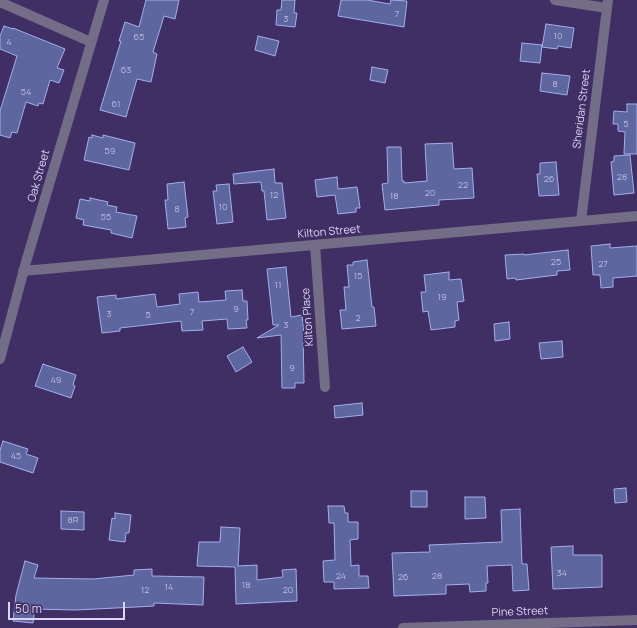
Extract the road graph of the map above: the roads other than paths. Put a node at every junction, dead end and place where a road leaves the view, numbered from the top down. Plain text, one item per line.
1 (104, 0) edge
2 (555, 0) edge
3 (0, 2) edge
4 (607, 4) edge
5 (91, 42) junction
6 (637, 216) edge
7 (581, 222) junction
8 (315, 245) junction
9 (23, 271) junction
10 (0, 359) edge
11 (325, 387) dead end
12 (637, 620) edge
13 (403, 628) edge

1 - 5 street, Oak Street
2 - 4 street
3 - 5 street
4 - 7 street, Sheridan Street
5 - 9 street, Oak Street
6 - 7 street, Kilton Street
7 - 8 street, Kilton Street
8 - 9 street, Kilton Street
8 - 11 street, Kilton Place
9 - 10 street, Oak Street
12 - 13 street, Pine Street

